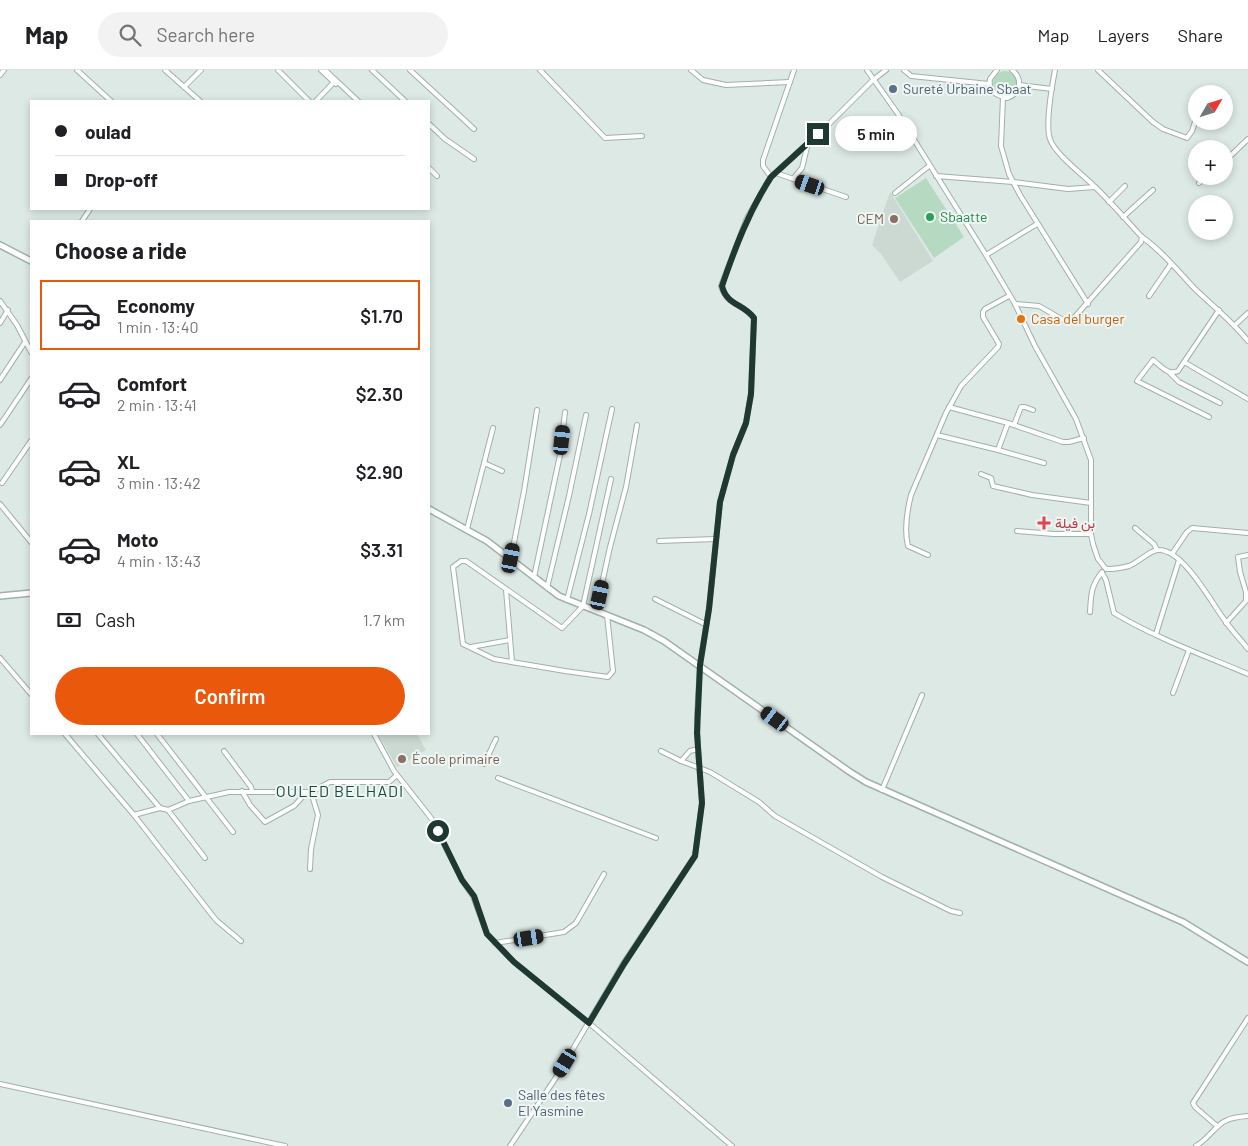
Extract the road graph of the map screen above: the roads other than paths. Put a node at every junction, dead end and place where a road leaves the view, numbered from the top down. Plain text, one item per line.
1 (4, 70) edge
2 (77, 70) edge
3 (165, 70) edge
4 (201, 70) edge
5 (278, 70) edge
6 (321, 70) edge
7 (325, 70) edge
8 (372, 70) edge
9 (410, 70) edge
10 (540, 70) edge
11 (691, 70) edge
12 (794, 70) edge
13 (867, 70) edge
14 (886, 70) edge
15 (904, 70) edge
16 (997, 70) edge
17 (1012, 70) edge
18 (1055, 70) edge
19 (1098, 70) edge
20 (0, 75) edge
21 (873, 80) junction
22 (334, 82) junction
23 (790, 82) junction
24 (989, 84) junction
25 (1019, 85) junction
26 (184, 87) junction
27 (1052, 89) junction
28 (1003, 97) junction
29 (110, 100) edge
30 (199, 100) edge
31 (307, 100) edge
32 (317, 100) edge
33 (351, 100) edge
34 (357, 100) edge
35 (404, 100) edge
36 (430, 125) edge
37 (474, 129) dead end
38 (1192, 130) edge
39 (642, 136) dead end
40 (1248, 139) edge
41 (808, 143) junction
42 (1233, 153) edge
43 (474, 159) dead end
44 (929, 166) junction
45 (430, 169) edge
46 (776, 173) junction
47 (437, 176) dead end
48 (936, 176) junction
49 (771, 177) junction
50 (793, 179) junction
51 (1013, 182) junction
52 (1125, 186) dead end
53 (1096, 187) junction
54 (1153, 190) dead end
55 (895, 193) dead end
56 (846, 197) dead end
57 (1109, 202) junction
58 (1123, 217) junction
59 (1037, 224) junction
60 (1142, 237) junction
61 (0, 244) edge
62 (986, 255) junction
63 (30, 260) edge
64 (1171, 264) junction
65 (1009, 296) junction
66 (1150, 296) dead end
67 (0, 301) edge
68 (1015, 304) junction
69 (1088, 304) junction
70 (8, 310) junction
71 (1219, 310) junction
72 (1248, 313) edge
73 (0, 323) edge
74 (1235, 325) junction
75 (1248, 341) edge
76 (25, 342) junction
77 (30, 350) edge
78 (1184, 362) junction
79 (1169, 372) junction
80 (0, 380) edge
81 (30, 381) edge
82 (1248, 399) edge
83 (1220, 403) dead end
84 (949, 407) junction
85 (612, 409) dead end
86 (537, 410) dead end
87 (1033, 410) dead end
88 (565, 412) dead end
89 (586, 414) dead end
90 (1209, 417) dead end
91 (1008, 423) junction
92 (637, 425) dead end
93 (1014, 425) junction
94 (0, 426) edge
95 (493, 428) dead end
96 (936, 435) junction
97 (1084, 438) junction
98 (30, 442) edge
99 (998, 450) junction
100 (484, 463) junction
101 (1044, 463) dead end
102 (502, 471) dead end
103 (981, 474) dead end
104 (611, 479) dead end
105 (2, 483) dead end
106 (1091, 503) junction
107 (0, 504) edge
108 (430, 510) edge
109 (1135, 528) dead end
110 (468, 529) junction
111 (1017, 531) dead end
112 (1248, 533) edge
113 (1091, 534) junction
114 (715, 539) junction
115 (30, 541) edge
116 (659, 541) dead end
117 (1157, 550) junction
118 (1172, 554) junction
119 (928, 555) dead end
120 (1248, 555) edge
121 (511, 558) junction
122 (1179, 560) junction
123 (1106, 569) junction
124 (1102, 573) junction
125 (534, 577) junction
126 (547, 588) junction
127 (506, 590) junction
128 (30, 593) edge
129 (1247, 593) edge
130 (0, 596) edge
131 (655, 599) dead end
132 (567, 600) junction
133 (583, 606) junction
134 (596, 611) junction
135 (1090, 612) dead end
136 (608, 616) junction
137 (1226, 623) junction
138 (706, 624) junction
139 (1156, 634) junction
140 (510, 640) junction
141 (1245, 644) edge
142 (469, 647) junction
143 (1248, 649) edge
144 (1189, 650) junction
145 (0, 658) edge
146 (512, 662) junction
147 (700, 665) junction
148 (1248, 674) edge
149 (30, 693) edge
150 (1173, 693) dead end
151 (922, 695) dead end
152 (66, 735) edge
153 (99, 735) edge
154 (138, 735) edge
155 (158, 735) edge
156 (375, 735) edge
157 (496, 739) dead end
158 (698, 749) junction
159 (224, 751) dead end
160 (660, 751) dead end
161 (680, 761) junction
162 (484, 764) dead end
163 (699, 769) junction
164 (397, 775) junction
165 (498, 778) dead end
166 (882, 790) junction
167 (242, 791) junction
168 (252, 791) junction
169 (309, 792) junction
170 (207, 796) junction
171 (189, 801) junction
172 (160, 808) junction
173 (168, 810) junction
174 (134, 815) junction
175 (233, 832) dead end
176 (656, 838) dead end
177 (205, 858) dead end
178 (310, 868) dead end
179 (604, 874) dead end
180 (960, 913) dead end
181 (241, 941) dead end
182 (495, 943) junction
183 (1248, 962) edge
184 (1248, 1018) edge
185 (589, 1023) junction
186 (0, 1084) edge
187 (1248, 1116) edge
188 (1217, 1126) junction
189 (285, 1146) edge
190 (510, 1146) edge
191 (732, 1146) edge
192 (1196, 1146) edge

1 - 20 street
2 - 29 street
3 - 26 street
4 - 26 street
5 - 31 street
6 - 22 street
7 - 34 street
8 - 35 street
9 - 37 street
10 - 39 street
11 - 23 street
12 - 23 street
13 - 21 street
14 - 21 street
15 - 24 street
16 - 24 street
17 - 25 street
18 - 27 street
19 - 38 street
21 - 41 street
21 - 44 street
22 - 32 street
22 - 33 street
23 - 49 street
24 - 28 street
25 - 27 street
25 - 28 street
26 - 30 street
27 - 53 street
28 - 51 street
36 - 43 street
40 - 42 street
41 - 46 street
41 - 50 street
44 - 48 street
44 - 55 street
45 - 47 street
46 - 49 street
46 - 50 street
48 - 51 street
48 - 62 street
49 - 114 street
50 - 56 street
51 - 53 street
51 - 59 street
52 - 57 street
53 - 57 street
54 - 58 street
57 - 58 street
58 - 60 street
59 - 62 street
59 - 69 street
60 - 64 street
60 - 69 street
61 - 63 street
62 - 65 street
64 - 66 street
64 - 71 street
65 - 68 street
65 - 84 street
67 - 70 street
68 - 69 street
68 - 97 street
70 - 73 street
70 - 76 street
71 - 74 street
71 - 78 street
72 - 74 street
74 - 75 street
76 - 77 street
76 - 80 street
78 - 79 street
78 - 82 street
79 - 83 street
79 - 90 street
81 - 94 street
84 - 91 street
84 - 96 street
85 - 132 street
86 - 121 street
87 - 93 street
88 - 125 street
89 - 126 street
91 - 93 street
91 - 99 street
92 - 134 street
93 - 97 street
95 - 100 street
96 - 99 street
96 - 119 street
97 - 106 street
98 - 105 street
99 - 101 street
100 - 102 street
100 - 110 street
103 - 106 street
104 - 133 street
106 - 113 street
107 - 115 street
108 - 110 street
109 - 117 street
110 - 121 street
111 - 113 street
112 - 118 street
113 - 123 street
114 - 116 street
114 - 138 street
117 - 118 street
117 - 123 street
118 - 122 street
120 - 129 street
121 - 125 street
122 - 137 street
122 - 139 street
123 - 124 street
124 - 135 street
124 - 139 street
125 - 126 street
126 - 132 street
127 - 133 street
127 - 140 street
127 - 142 street
128 - 130 street
129 - 137 street
131 - 138 street
132 - 133 street
133 - 134 street
134 - 136 street
136 - 146 street
136 - 147 street
137 - 141 street
138 - 147 street
139 - 144 street
140 - 142 street
140 - 146 street
141 - 143 street
142 - 146 street
144 - 148 street
144 - 150 street
145 - 149 street
147 - 158 street
147 - 166 street
151 - 166 street
152 - 174 street
153 - 172 street
154 - 171 street
155 - 170 street
156 - 164 street
157 - 162 street
158 - 161 street
158 - 163 street
159 - 168 street
160 - 161 street
161 - 163 street
163 - 180 street
163 - 185 street
164 - 169 street
164 - 182 street
165 - 176 street
166 - 183 street
167 - 168 street
167 - 169 street
167 - 170 street
168 - 169 street
169 - 178 street
170 - 171 street
170 - 175 street
171 - 173 street
172 - 173 street
172 - 174 street
173 - 177 street
174 - 181 street
179 - 182 street
182 - 185 street
184 - 188 street
185 - 190 street
185 - 191 street
186 - 189 street
187 - 188 street
188 - 192 street

